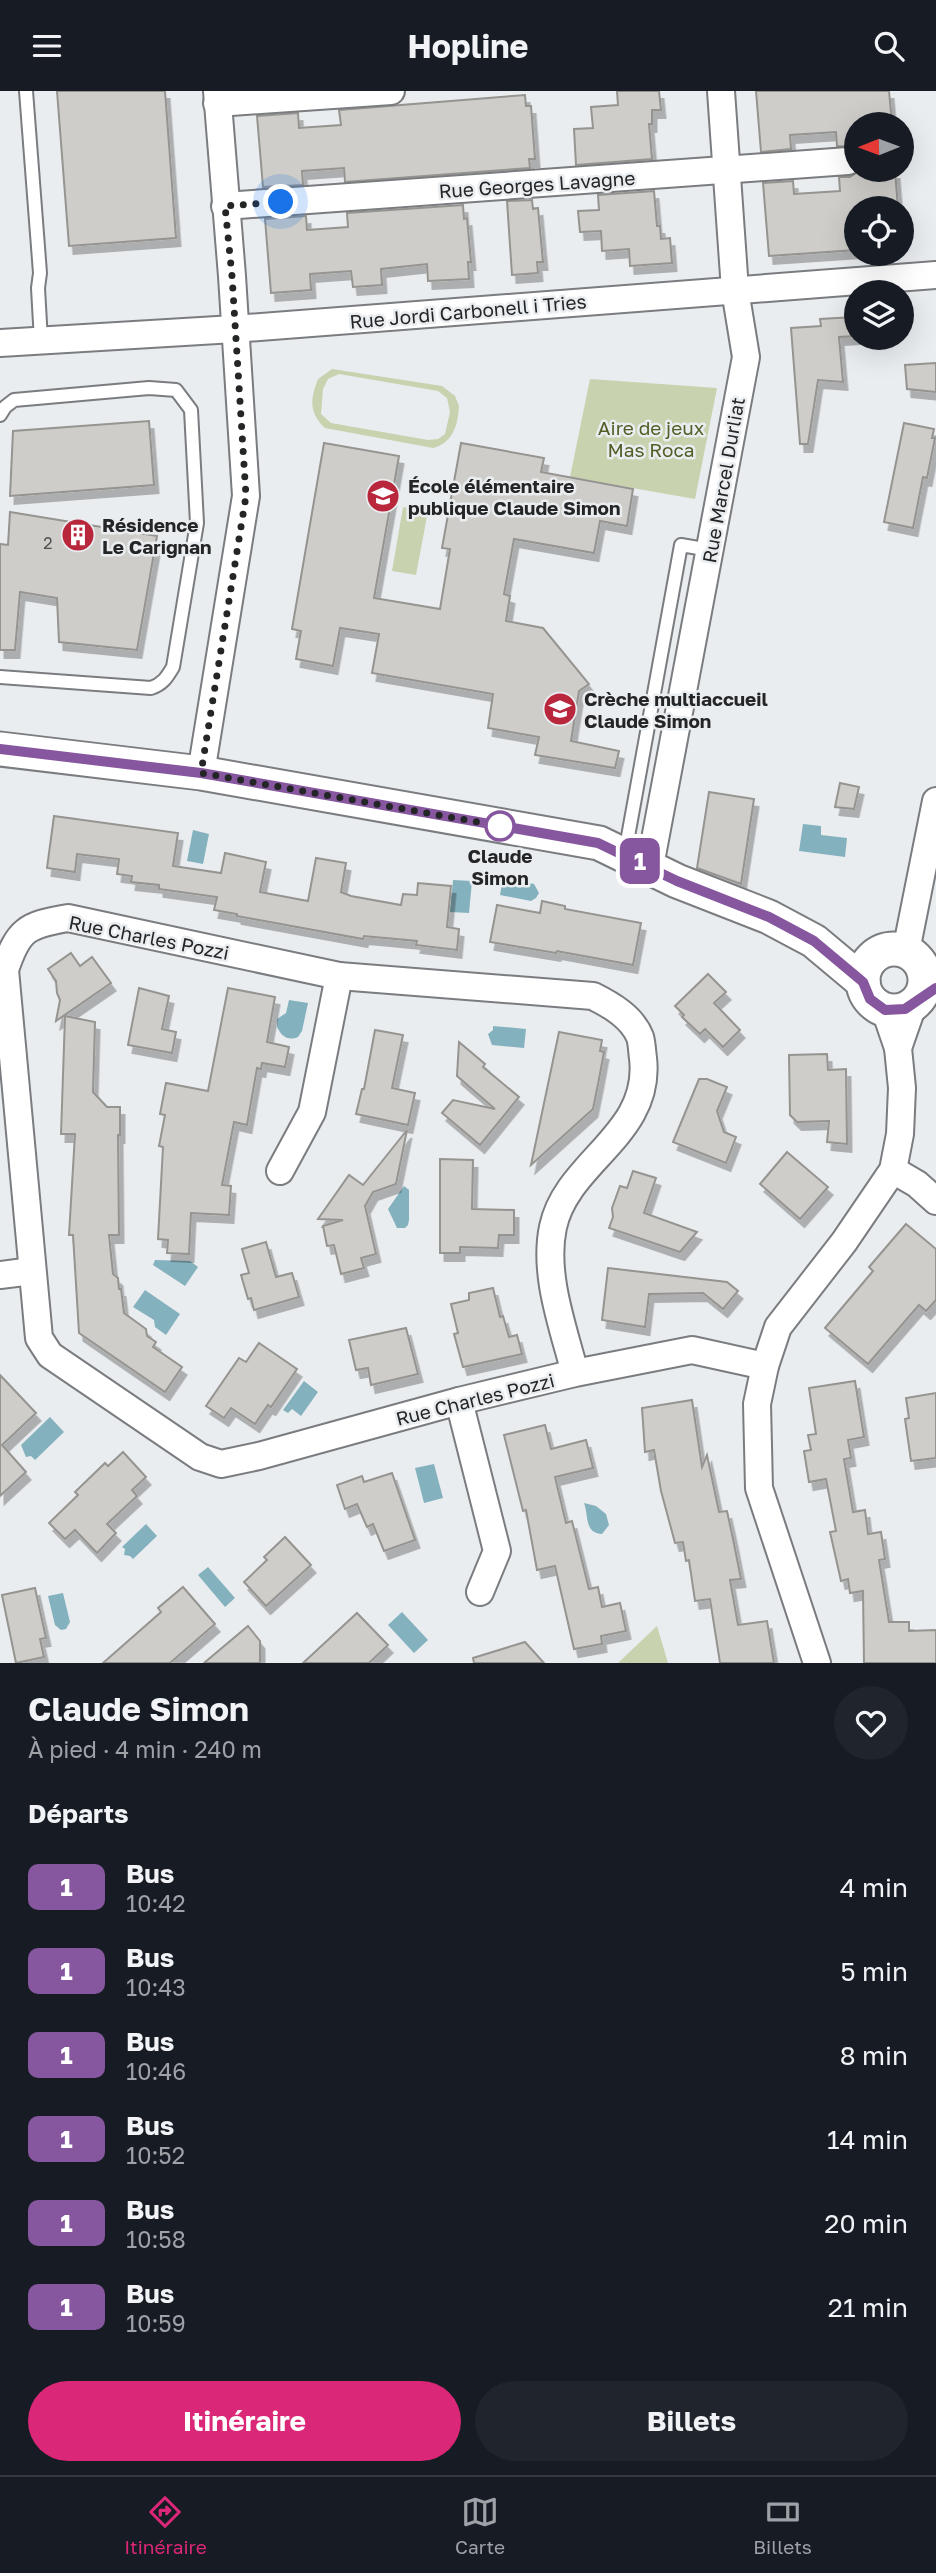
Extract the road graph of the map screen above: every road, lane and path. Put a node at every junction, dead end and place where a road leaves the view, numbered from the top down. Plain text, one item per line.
1 (26, 91) edge
2 (391, 91) edge
3 (720, 91) edge
4 (217, 97) edge
5 (844, 161) edge
6 (727, 171) junction
7 (225, 206) junction
8 (936, 275) edge
9 (735, 290) junction
10 (234, 330) junction
11 (41, 341) junction
12 (0, 343) edge
13 (0, 415) edge
14 (0, 677) edge
15 (0, 749) edge
16 (201, 773) junction
17 (936, 801) edge
18 (637, 860) junction
19 (339, 976) junction
20 (906, 980) edge
21 (893, 1170) junction
22 (280, 1171) dead end
23 (936, 1201) edge
24 (32, 1271) junction
25 (0, 1275) edge
26 (765, 1366) junction
27 (575, 1373) junction
28 (459, 1401) junction
29 (480, 1592) dead end
30 (817, 1663) edge

1 - 11 lane
2 - 4 street
3 - 6 street, Rue Marcel Durliat
4 - 7 street
5 - 6 street, Rue Georges Lavagne
6 - 7 street, Rue Georges Lavagne
6 - 9 street, Rue Marcel Durliat
7 - 10 street
8 - 9 street, Rue Jordi Carbonell i Tries
9 - 10 street, Rue Jordi Carbonell i Tries
9 - 18 street, Rue Marcel Durliat
10 - 11 street, Rue Jordi Carbonell i Tries
10 - 16 street
11 - 12 street, Rue Jordi Carbonell i Tries
13 - 14 lane
15 - 16 street
16 - 18 street
17 - 20 street
18 - 20 street
19 - 22 street
19 - 24 street, Rue Charles Pozzi
19 - 27 street, Rue Charles Pozzi
20 - 21 street
21 - 23 street
21 - 26 street
24 - 25 street
24 - 28 street, Rue Charles Pozzi
26 - 27 street, Rue Charles Pozzi
26 - 30 street
27 - 28 street, Rue Charles Pozzi
28 - 29 street

